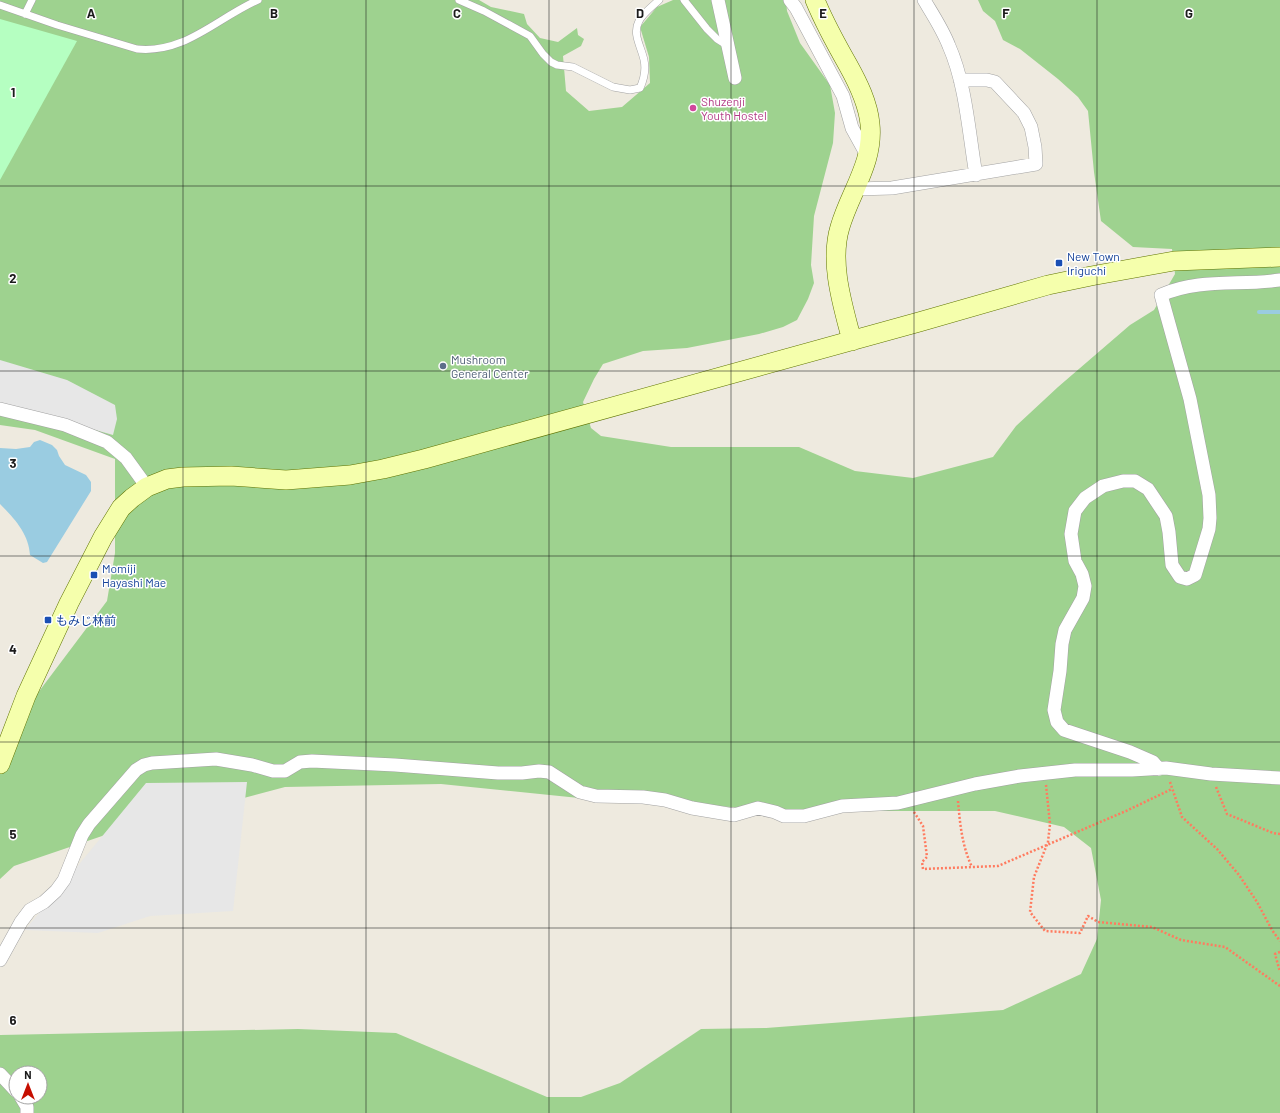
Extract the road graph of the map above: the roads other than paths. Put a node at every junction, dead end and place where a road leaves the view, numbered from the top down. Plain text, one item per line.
1 (32, 0) edge
2 (258, 0) edge
3 (459, 0) edge
4 (659, 0) edge
5 (684, 0) edge
6 (718, 0) edge
7 (790, 0) edge
8 (815, 0) edge
9 (924, 0) edge
10 (0, 5) edge
11 (25, 14) junction
12 (728, 46) junction
13 (735, 78) dead end
14 (960, 80) junction
15 (868, 157) junction
16 (976, 175) junction
17 (856, 189) junction
18 (1280, 257) edge
19 (1280, 280) edge
20 (852, 341) junction
21 (0, 409) edge
22 (147, 487) junction
23 (0, 764) edge
24 (1162, 768) junction
25 (1280, 778) edge
26 (0, 960) edge
27 (0, 1074) edge
28 (8, 1082) edge

1 - 11 lane
2 - 11 lane
3 - 4 lane
5 - 12 lane
6 - 12 street
7 - 15 street
8 - 15 street
9 - 14 street
10 - 11 lane
12 - 13 street
14 - 16 street
14 - 16 street
15 - 17 street
16 - 17 street
17 - 20 street
18 - 20 street
19 - 24 street
20 - 22 street
21 - 22 street
22 - 23 street
24 - 25 street
24 - 26 street
27 - 28 street

